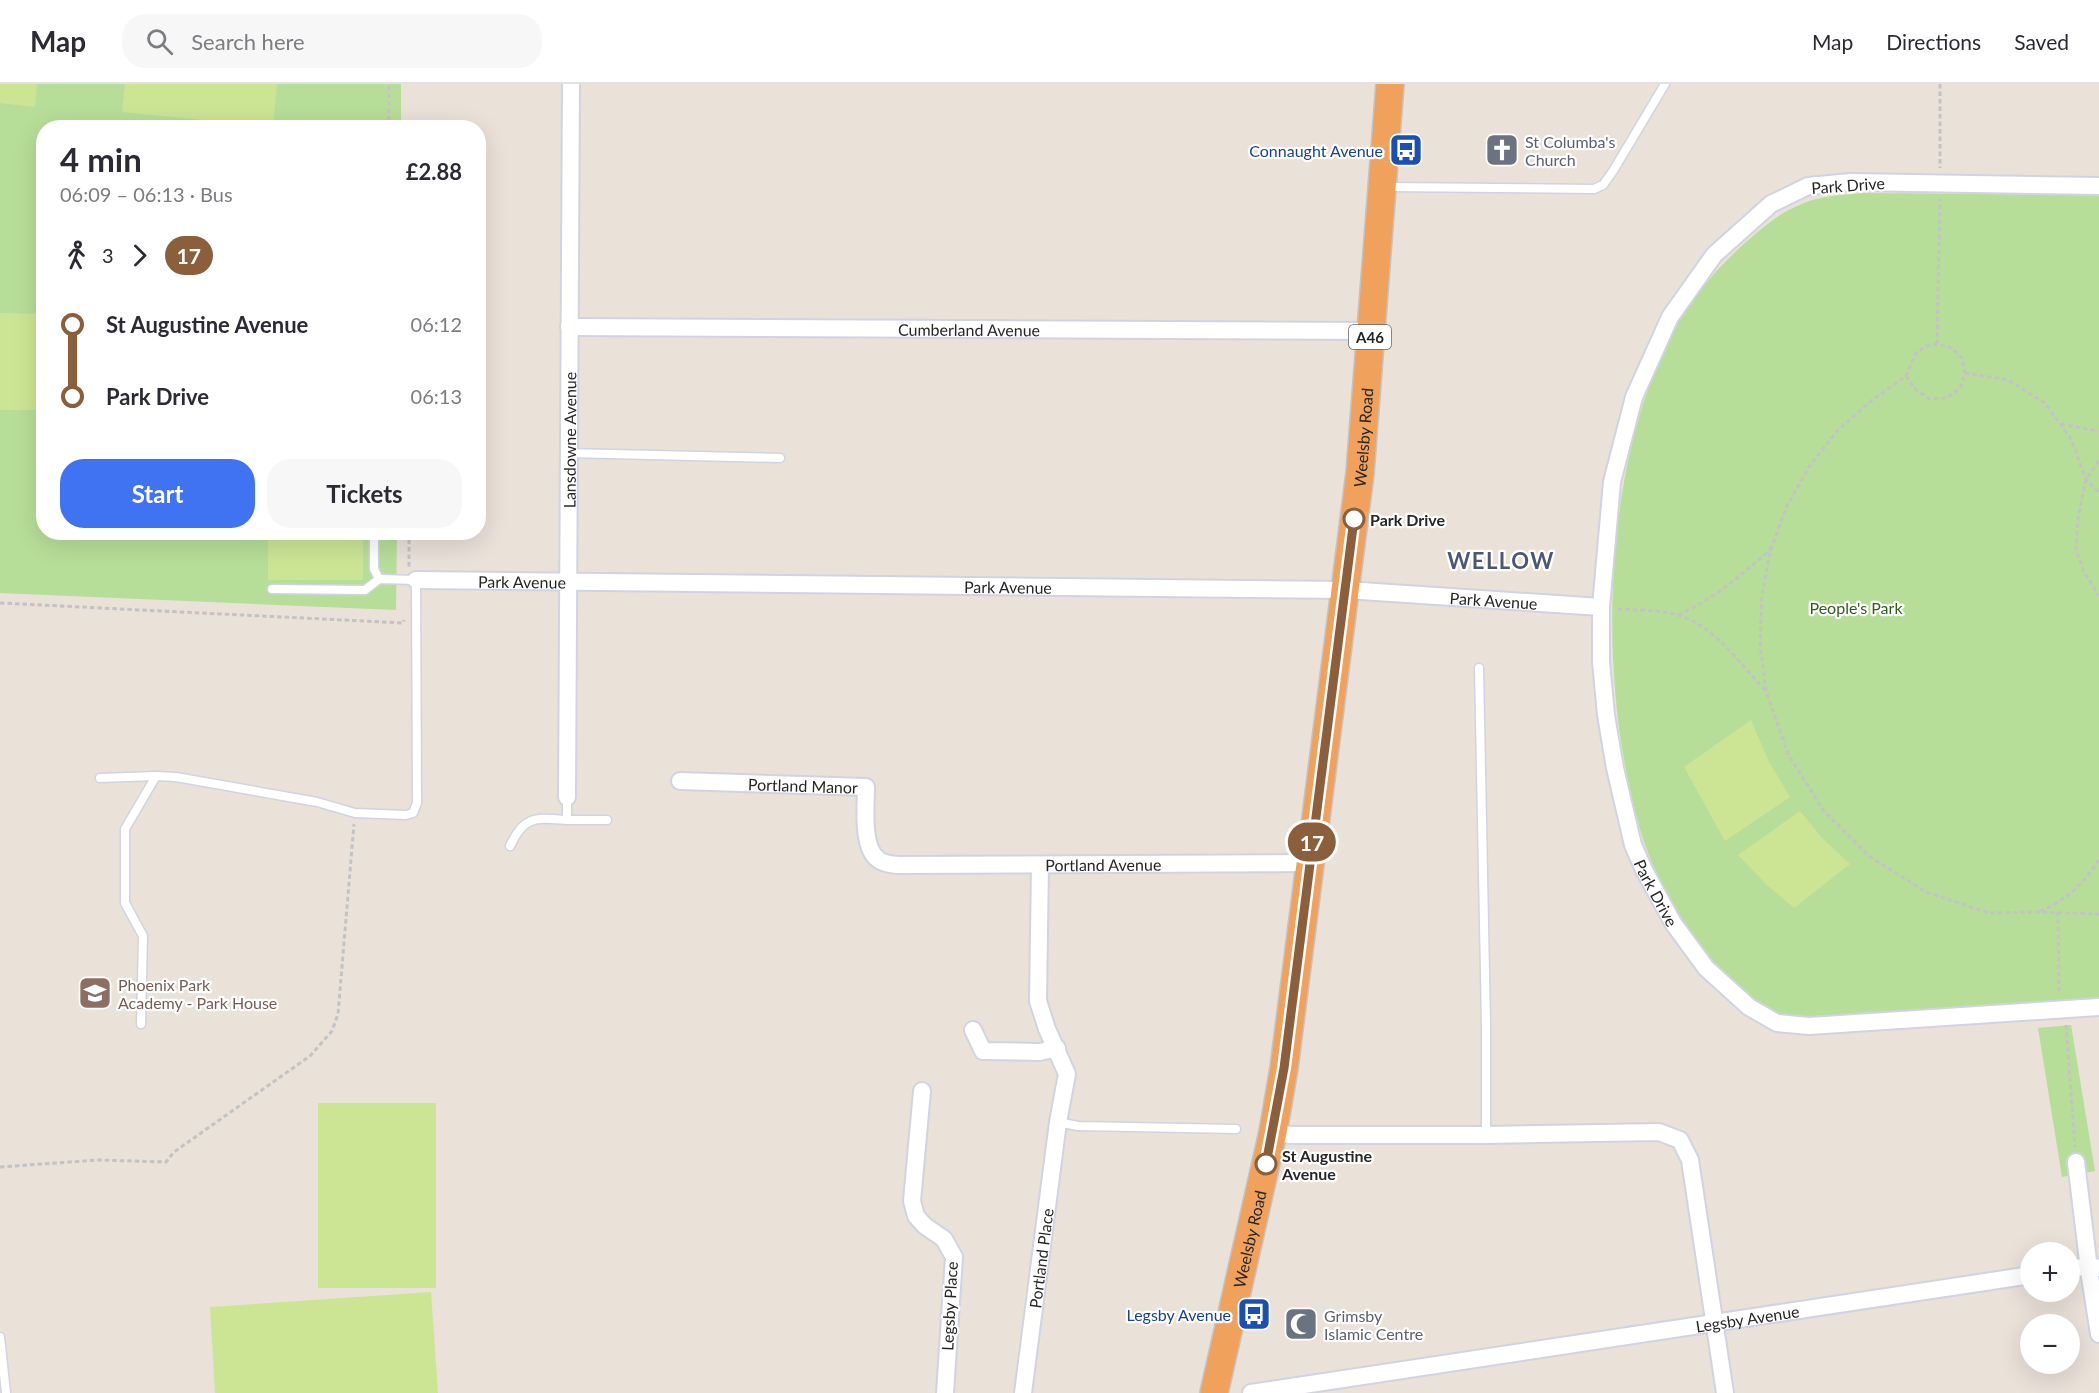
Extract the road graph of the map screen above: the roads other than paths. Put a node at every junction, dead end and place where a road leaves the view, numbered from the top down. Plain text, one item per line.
1 (571, 84) edge
2 (1390, 84) edge
3 (1665, 84) edge
4 (1383, 186) junction
5 (2099, 186) edge
6 (569, 327) junction
7 (1370, 331) junction
8 (567, 453) junction
9 (780, 458) dead end
10 (374, 540) edge
11 (379, 579) junction
12 (568, 581) junction
13 (414, 585) junction
14 (272, 589) dead end
15 (1346, 590) junction
16 (1601, 607) junction
17 (1479, 668) dead end
18 (156, 776) junction
19 (100, 778) dead end
20 (680, 781) dead end
21 (567, 797) joint
22 (567, 820) junction
23 (607, 820) dead end
24 (510, 846) dead end
25 (1310, 863) junction
26 (897, 865) joint
27 (1040, 865) junction
28 (2099, 1007) edge
29 (141, 1024) dead end
30 (973, 1030) dead end
31 (1057, 1048) junction
32 (922, 1091) dead end
33 (1058, 1122) junction
34 (1236, 1129) dead end
35 (1273, 1132) junction
36 (1486, 1135) junction
37 (2076, 1162) road end
38 (2094, 1267) edge
39 (2020, 1277) edge
40 (1713, 1322) junction
41 (2099, 1334) edge
42 (0, 1337) edge
43 (6, 1393) edge
44 (945, 1393) edge
45 (1023, 1393) edge
46 (1214, 1393) edge
47 (1251, 1393) edge
48 (1725, 1393) edge

1 - 6 street, Lansdowne Avenue
2 - 4 highway, Weelsby Road / A46
3 - 4 lane
4 - 7 highway, Weelsby Road / A46
5 - 16 street, Park Drive
6 - 7 street, Cumberland Avenue
6 - 8 street, Lansdowne Avenue
7 - 15 highway, Weelsby Road / A46
8 - 9 lane
8 - 12 street, Lansdowne Avenue
10 - 11 lane
11 - 13 lane
11 - 14 lane
12 - 13 street, Park Avenue
12 - 15 street, Park Avenue
12 - 21 street, Lansdowne Avenue
13 - 18 lane
15 - 16 street, Park Avenue
15 - 25 highway, Weelsby Road / A46
16 - 28 street, Park Drive
17 - 36 lane
18 - 19 lane
18 - 29 lane
20 - 26 street, Portland Manor
21 - 22 lane
22 - 23 lane
22 - 24 lane
25 - 27 street, Portland Avenue
25 - 35 highway, Weelsby Road / A46
26 - 27 street, Portland Avenue
27 - 31 street, Portland Place
30 - 31 street
31 - 33 street, Portland Place
32 - 44 street, Legsby Place
33 - 34 lane
33 - 45 street, Portland Place
35 - 36 street
35 - 46 highway, Weelsby Road / A46
36 - 40 street
37 - 38 street
38 - 41 street
39 - 40 street, Legsby Avenue
40 - 47 street, Legsby Avenue
40 - 48 street
42 - 43 lane

